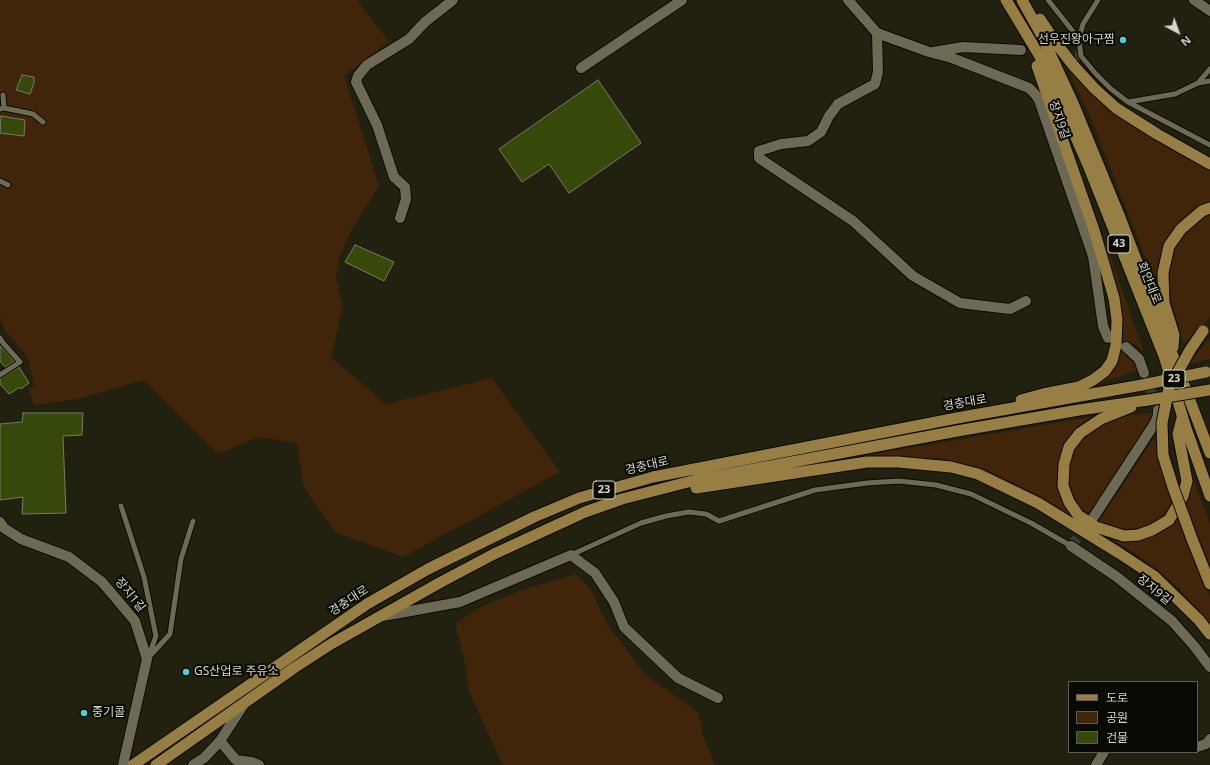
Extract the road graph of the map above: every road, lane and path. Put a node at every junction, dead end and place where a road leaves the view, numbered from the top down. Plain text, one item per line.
1 (453, 0) edge
2 (682, 0) edge
3 (848, 0) edge
4 (1006, 0) edge
5 (1022, 0) edge
6 (1026, 0) edge
7 (1048, 0) edge
8 (1098, 0) edge
9 (1194, 0) edge
10 (1210, 11) edge
11 (1025, 31) junction
12 (877, 33) junction
13 (1080, 39) junction
14 (1021, 50) dead end
15 (929, 52) junction
16 (581, 68) dead end
17 (1210, 69) edge
18 (1210, 81) edge
19 (1198, 83) junction
20 (3, 95) dead end
21 (1128, 102) junction
22 (2, 109) edge
23 (43, 122) dead end
24 (1210, 145) edge
25 (1210, 164) edge
26 (0, 181) edge
27 (8, 185) dead end
28 (1210, 208) edge
29 (400, 218) dead end
30 (1026, 301) dead end
31 (1210, 326) edge
32 (0, 338) edge
33 (1108, 338) dead end
34 (1126, 347) dead end
35 (1173, 353) junction
36 (1209, 371) edge
37 (1144, 373) tunnel mouth
38 (0, 374) edge
39 (1210, 390) edge
40 (1148, 400) junction
41 (1158, 410) tunnel mouth
42 (1182, 417) junction
43 (957, 418) junction
44 (1200, 426) junction
45 (1210, 441) edge
46 (1210, 453) edge
47 (1210, 496) edge
48 (622, 499) junction
49 (121, 506) dead end
50 (1093, 518) tunnel mouth
51 (193, 521) dead end
52 (0, 522) edge
53 (1071, 546) joint
54 (571, 555) junction
55 (1210, 584) edge
56 (379, 616) junction
57 (1210, 634) edge
58 (148, 659) junction
59 (1210, 666) edge
60 (718, 698) dead end
61 (244, 703) junction
62 (1210, 739) edge
63 (220, 741) junction
64 (1198, 747) edge
65 (1103, 753) edge
66 (237, 763) edge
67 (124, 765) edge
68 (133, 765) edge
69 (156, 765) edge
70 (193, 765) edge
71 (259, 765) edge
72 (1096, 765) edge

1 - 29 street
2 - 16 street
3 - 12 street, 장지9길
4 - 11 main road, 회안대로 / 43
5 - 35 main road, 회안대로 / 43
6 - 25 main road
7 - 13 lane
8 - 13 lane
9 - 10 street
11 - 42 main road, 회안대로 / 43
11 - 43 main road
12 - 15 street, 장지9길
12 - 30 street
13 - 21 lane
14 - 15 street
15 - 33 street, 장지9길
17 - 19 lane
18 - 19 lane
19 - 21 lane
20 - 22 lane
21 - 24 lane
22 - 23 lane
26 - 27 lane
28 - 35 main road
31 - 55 main road, bridge
32 - 38 lane
34 - 37 street
35 - 44 main road, 회안대로 / 43
36 - 43 main road, 경충대로 / 23, bridge
39 - 40 main road, 23, bridge
40 - 42 main road
40 - 48 main road, 23
41 - 50 street
42 - 47 main road, 회안대로 / 43
43 - 68 main road, 경충대로 / 23
44 - 45 main road
44 - 46 main road, 회안대로 / 43
48 - 56 main road, 23
48 - 57 main road
49 - 58 lane
51 - 58 lane
52 - 58 street, 장지1길
53 - 54 lane
53 - 59 street, 장지9길
54 - 56 street
54 - 60 street
56 - 61 main road, 23
58 - 67 street
61 - 63 street
61 - 69 main road, 23
62 - 64 street
63 - 66 street
63 - 70 street
65 - 72 street
66 - 71 street

